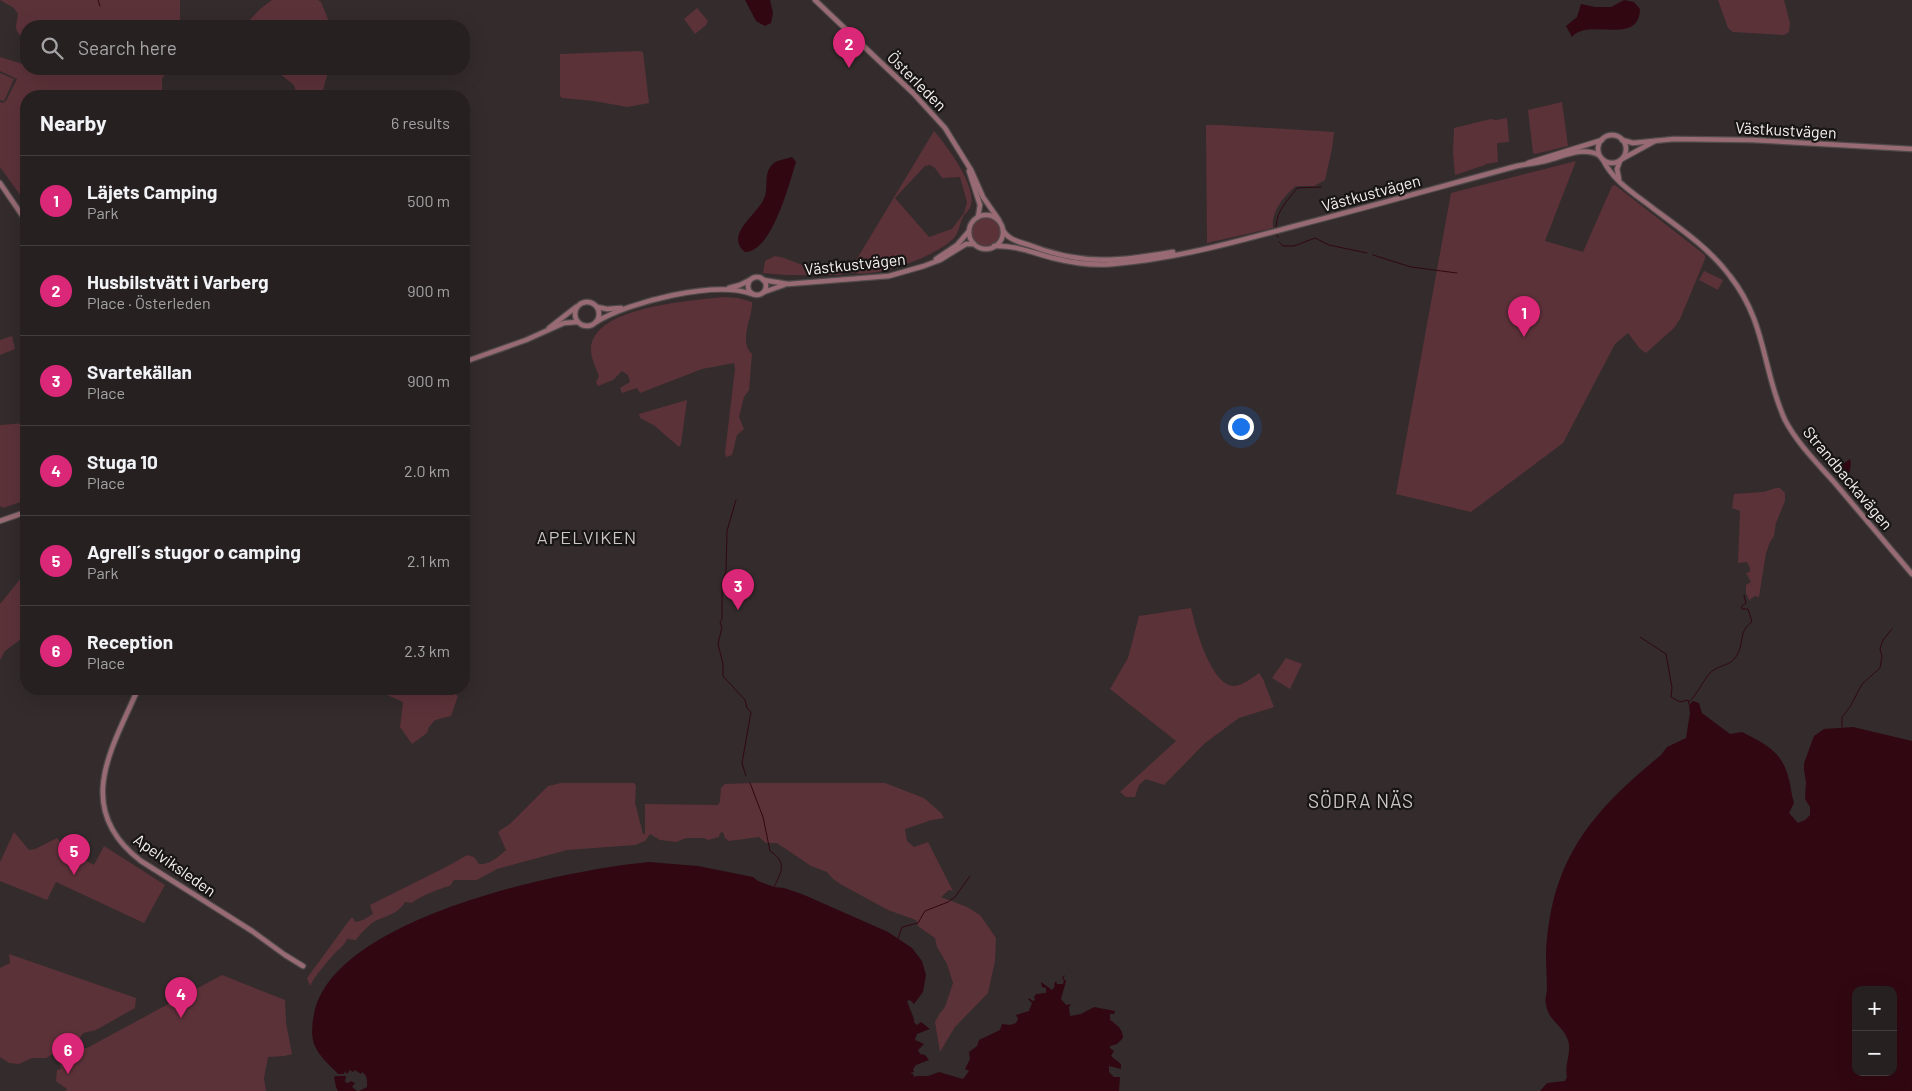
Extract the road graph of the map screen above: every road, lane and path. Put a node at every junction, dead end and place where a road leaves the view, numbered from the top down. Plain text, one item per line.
1 (815, 0) edge
2 (1603, 139) junction
3 (1622, 140) junction
4 (1658, 140) junction
5 (1912, 149) edge
6 (1601, 158) junction
7 (1621, 160) junction
8 (1526, 164) junction
9 (969, 167) junction
10 (0, 183) edge
11 (1620, 183) junction
12 (20, 212) edge
13 (978, 217) junction
14 (999, 220) junction
15 (970, 230) junction
16 (1003, 230) junction
17 (974, 244) junction
18 (1221, 245) junction
19 (994, 246) junction
20 (924, 266) junction
21 (750, 280) junction
22 (763, 280) junction
23 (788, 284) junction
24 (723, 290) junction
25 (764, 292) junction
26 (752, 294) junction
27 (577, 306) junction
28 (597, 307) junction
29 (624, 308) junction
30 (577, 322) junction
31 (596, 322) junction
32 (546, 331) junction
33 (470, 360) edge
34 (20, 514) edge
35 (0, 521) edge
36 (1912, 574) edge
37 (135, 695) edge
38 (303, 966) dead end

1 - 9 street, Österleden
2 - 3 street, Västkustvägen
2 - 6 street
2 - 8 street, Västkustvägen
3 - 4 street, Västkustvägen
3 - 7 street
4 - 5 street, Västkustvägen
4 - 7 street, Västkustvägen
6 - 7 street, Västkustvägen
6 - 8 street, Västkustvägen
6 - 11 street, Strandbackavägen
7 - 11 street
8 - 18 street, Västkustvägen
9 - 13 street, Österleden
9 - 14 street, Österleden
10 - 12 street
11 - 36 street, Strandbackavägen
13 - 14 street
13 - 15 street
14 - 16 street
15 - 17 street
15 - 20 street, Västkustvägen
16 - 18 street, Västkustvägen
16 - 19 street
17 - 19 street
17 - 20 street, Västkustvägen
18 - 19 street, Västkustvägen
20 - 23 street, Västkustvägen
21 - 22 street, Västkustvägen
21 - 24 street, Västkustvägen
21 - 26 street
22 - 23 street, Västkustvägen
22 - 25 street
23 - 25 street, Västkustvägen
24 - 26 street, Västkustvägen
24 - 29 street, Västkustvägen
25 - 26 street, Västkustvägen
27 - 28 street
27 - 30 street
27 - 32 street
28 - 29 street, Västkustvägen
28 - 31 street
29 - 31 street, Västkustvägen
30 - 31 street
30 - 32 street
32 - 33 street
34 - 35 street
37 - 38 street, Apelviksleden

